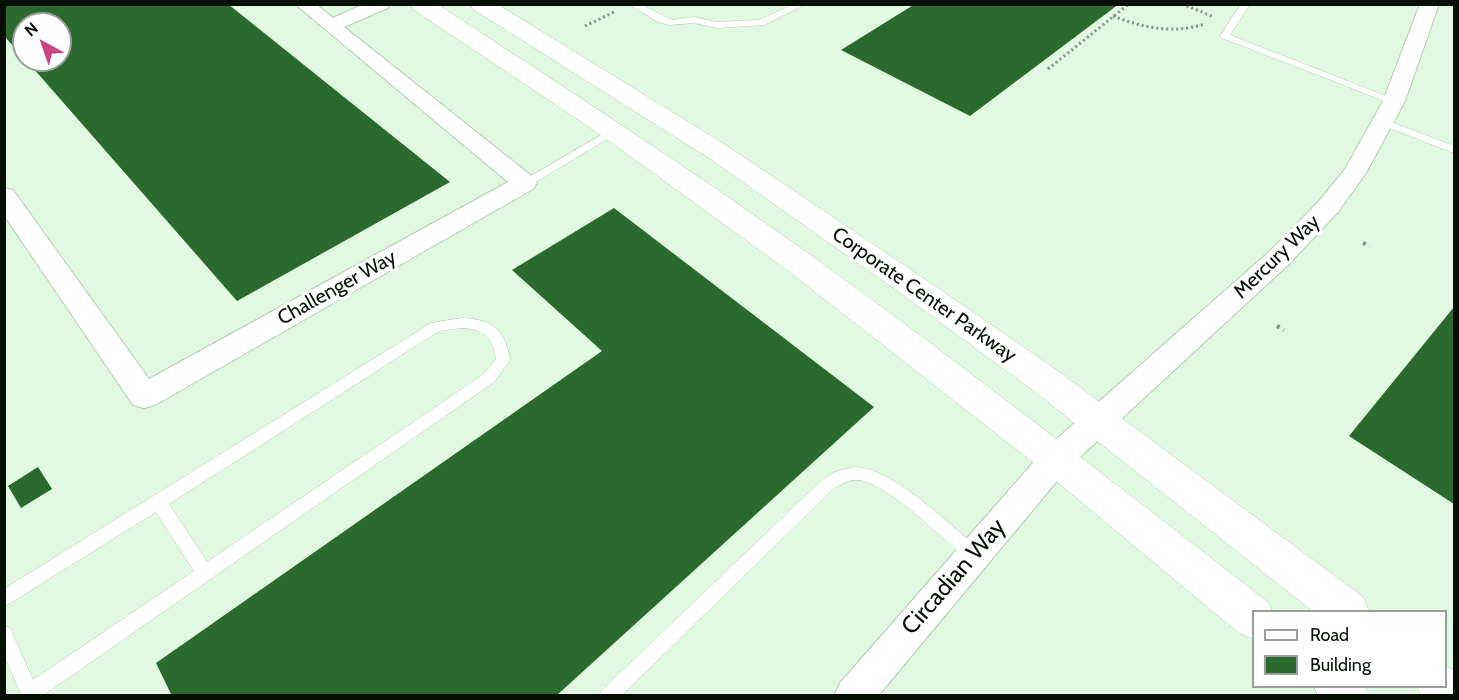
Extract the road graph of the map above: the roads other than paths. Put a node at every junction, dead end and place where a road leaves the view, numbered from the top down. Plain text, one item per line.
1 (304, 4) edge
2 (381, 4) edge
3 (421, 4) edge
4 (481, 4) edge
5 (633, 4) edge
6 (802, 4) edge
7 (1245, 4) edge
8 (1430, 4) edge
9 (332, 25) junction
10 (1389, 112) junction
11 (614, 131) junction
12 (1455, 150) edge
13 (525, 183) junction
14 (4, 196) edge
15 (1098, 420) junction
16 (1056, 459) junction
17 (159, 502) junction
18 (973, 554) junction
19 (205, 573) junction
20 (4, 599) edge
21 (1345, 610) edge
22 (1252, 616) edge
23 (4, 634) edge
24 (31, 694) edge
25 (608, 696) edge
26 (853, 696) edge

1 - 9 street
2 - 9 street
3 - 11 street
4 - 15 street, Corporate Center Parkway
5 - 6 lane
7 - 10 lane
8 - 10 street, Mercury Way
9 - 13 street
10 - 12 lane
10 - 15 street, Mercury Way
11 - 13 lane
11 - 16 street
13 - 14 street, Challenger Way
15 - 16 street, Mercury Way
15 - 21 street, Corporate Center Parkway
16 - 18 street, Circadian Way
16 - 22 street
17 - 19 lane
17 - 19 lane
17 - 20 lane
18 - 25 lane
18 - 26 street, Circadian Way
19 - 24 lane
23 - 24 lane

